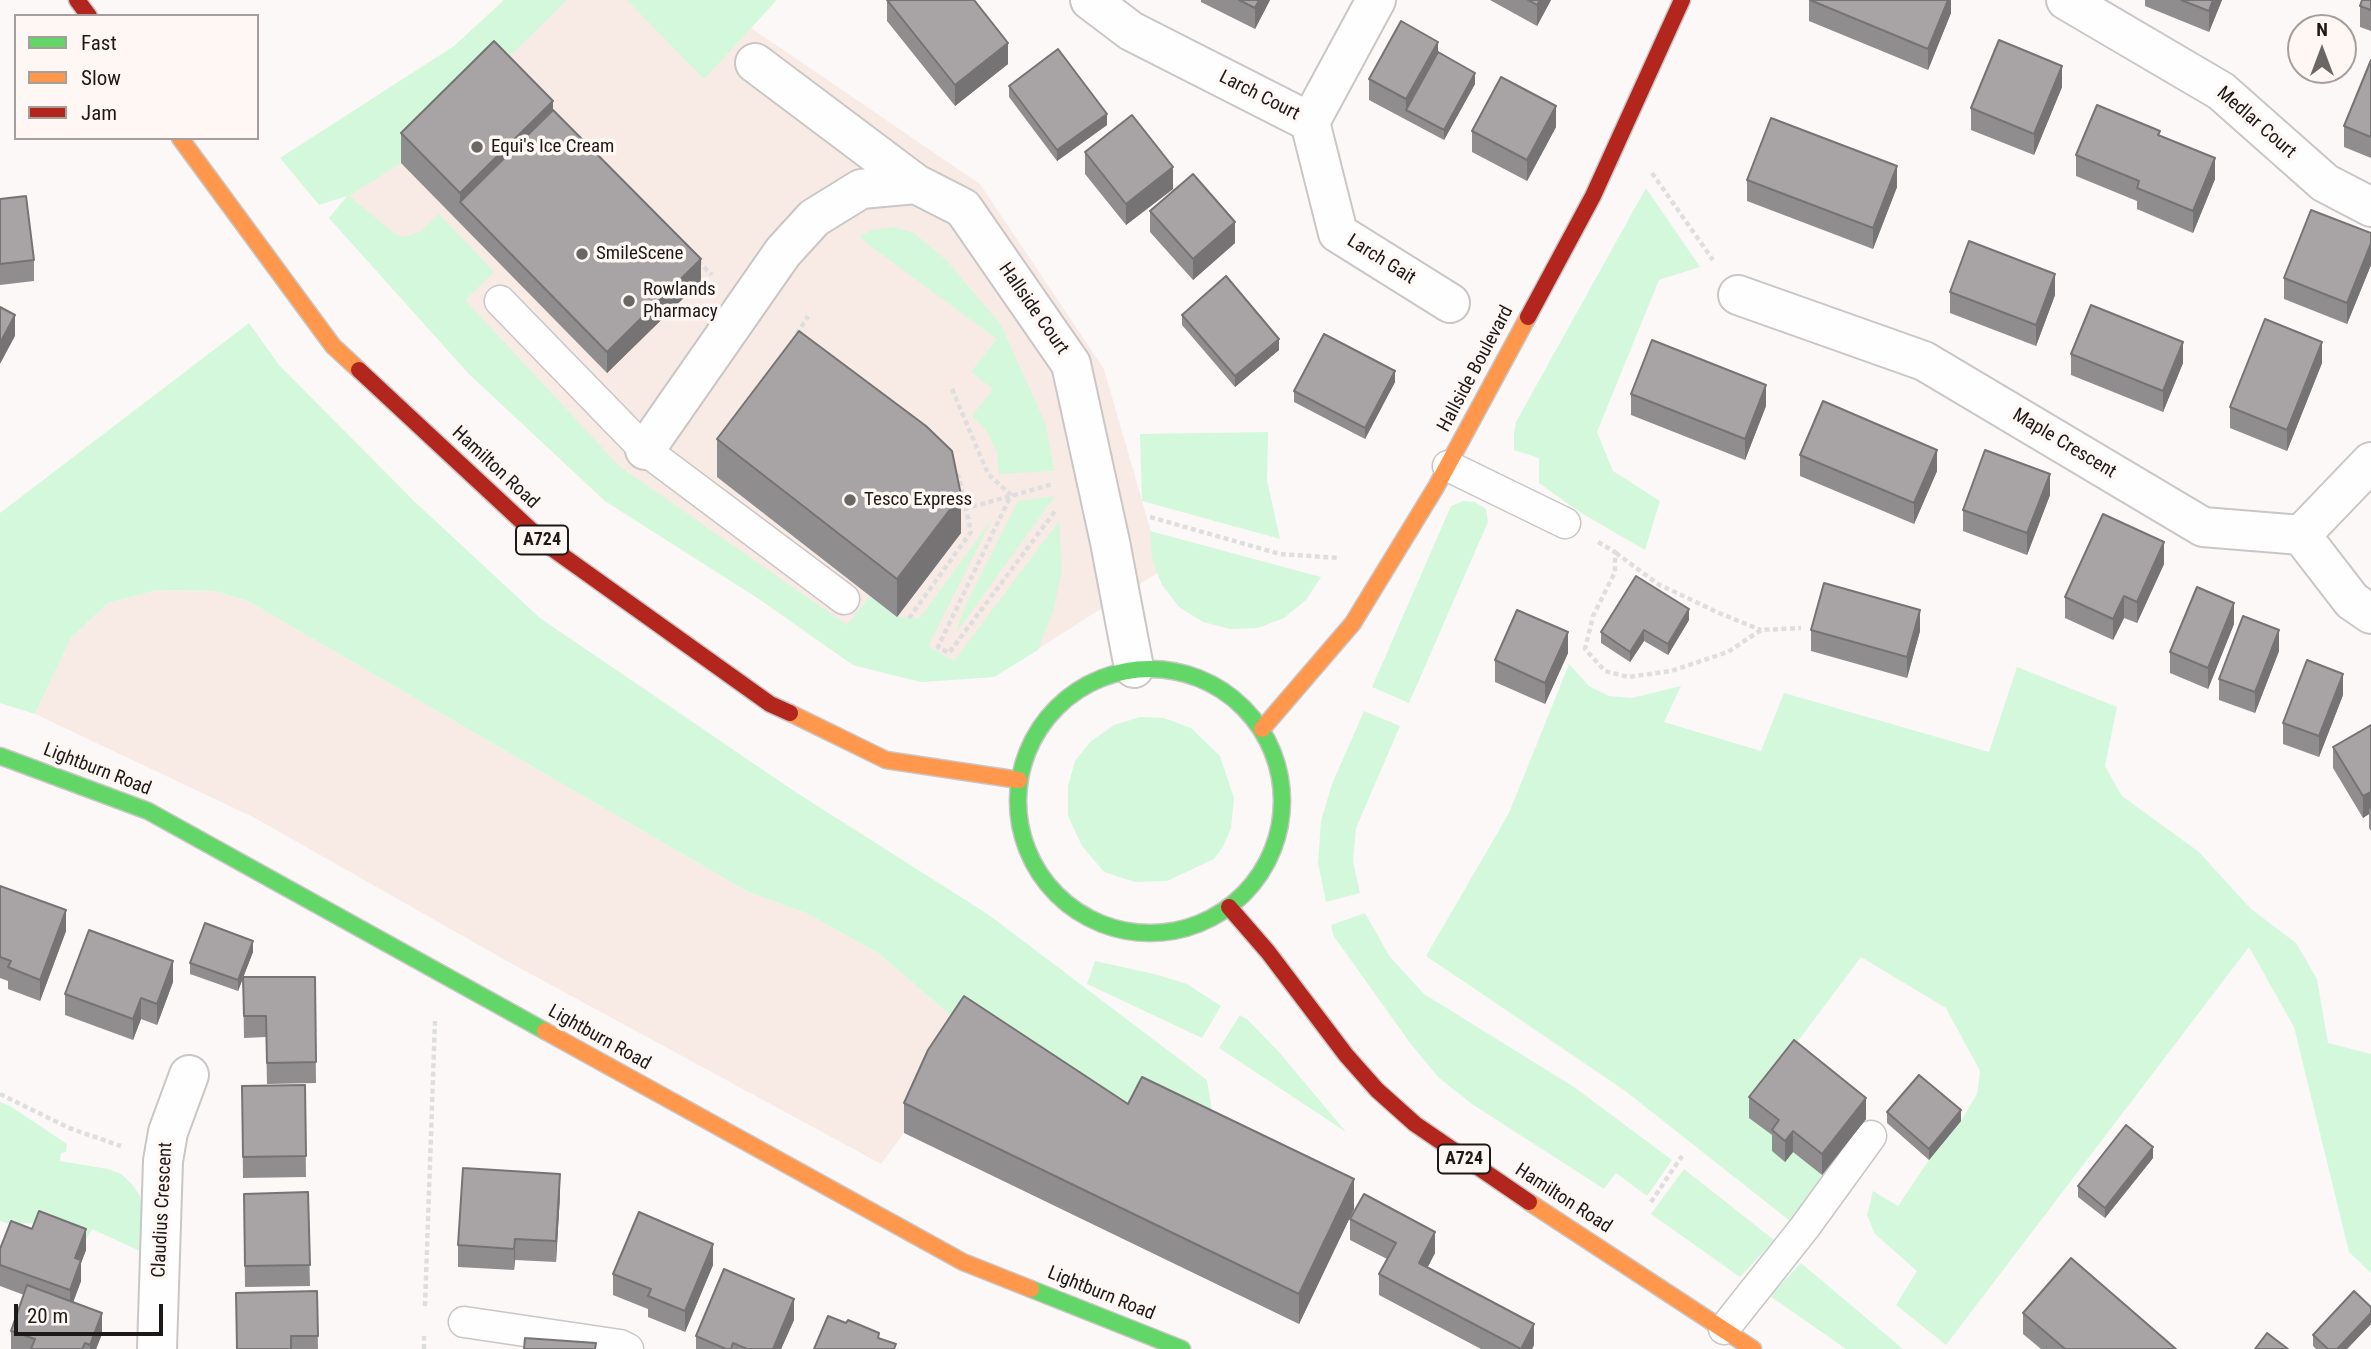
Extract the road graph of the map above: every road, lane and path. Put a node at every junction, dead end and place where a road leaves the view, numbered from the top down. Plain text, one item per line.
1 (1090, 0) edge
2 (1376, 0) edge
3 (1682, 0) edge
4 (2066, 0) edge
5 (755, 63) dead end
6 (1310, 122) junction
7 (181, 140) edge
8 (1649, 169) dead end
9 (916, 184) junction
10 (2371, 207) edge
11 (693, 256) edge
12 (712, 276) dead end
13 (1738, 295) joint
14 (500, 301) dead end
15 (1450, 303) dead end
16 (808, 316) dead end
17 (796, 336) edge
18 (952, 388) dead end
19 (645, 450) junction
20 (2371, 462) edge
21 (1448, 466) junction
22 (949, 468) edge
23 (1048, 485) dead end
24 (1011, 495) junction
25 (1061, 503) dead end
26 (966, 508) junction
27 (957, 511) edge
28 (1138, 514) dead end
29 (1565, 523) joint
30 (2301, 536) junction
31 (1615, 552) junction
32 (1343, 559) dead end
33 (844, 599) dead end
34 (2371, 614) edge
35 (909, 618) dead end
36 (1801, 628) dead end
37 (1761, 630) junction
38 (1134, 668) junction
39 (1262, 729) junction
40 (0, 756) edge
41 (1019, 780) junction
42 (1228, 907) junction
43 (436, 972) junction
44 (189, 1075) dead end
45 (0, 1094) edge
46 (69, 1128) dead end
47 (1871, 1136) dead end
48 (1682, 1156) dead end
49 (1651, 1202) dead end
50 (425, 1307) dead end
51 (464, 1322) dead end
52 (1724, 1329) junction
53 (424, 1335) dead end
54 (157, 1349) edge
55 (424, 1349) edge
56 (628, 1349) edge
57 (1182, 1349) edge
58 (1753, 1349) edge

1 - 6 street, Larch Court
2 - 6 street, Larch Court
3 - 21 main road, Hallside Boulevard
4 - 10 street, Medlar Court
5 - 9 street, Hallside Court
6 - 15 street, Larch Gait
7 - 41 main road, Hamilton Road / A724
8 - 13 path
9 - 19 street
9 - 38 street, Hallside Court
11 - 12 path
13 - 30 street, Maple Crescent
14 - 19 lane
16 - 17 path
18 - 24 path
19 - 33 lane
20 - 30 street
21 - 29 lane
21 - 39 main road, Hallside Boulevard
22 - 26 path
23 - 24 path
24 - 25 path
24 - 26 path
26 - 27 path
26 - 35 path
28 - 32 path
29 - 31 path
30 - 34 street
31 - 37 path
31 - 37 path
36 - 37 path
38 - 39 main road
38 - 41 main road
39 - 42 main road
40 - 43 main road, Lightburn Road
41 - 42 main road
42 - 52 main road, Hamilton Road / A724
43 - 50 path
43 - 57 main road, Lightburn Road
44 - 54 street, Claudius Crescent
45 - 46 path
47 - 52 lane
48 - 49 path
51 - 56 lane
52 - 58 main road, Hamilton Road / A724
53 - 55 path

